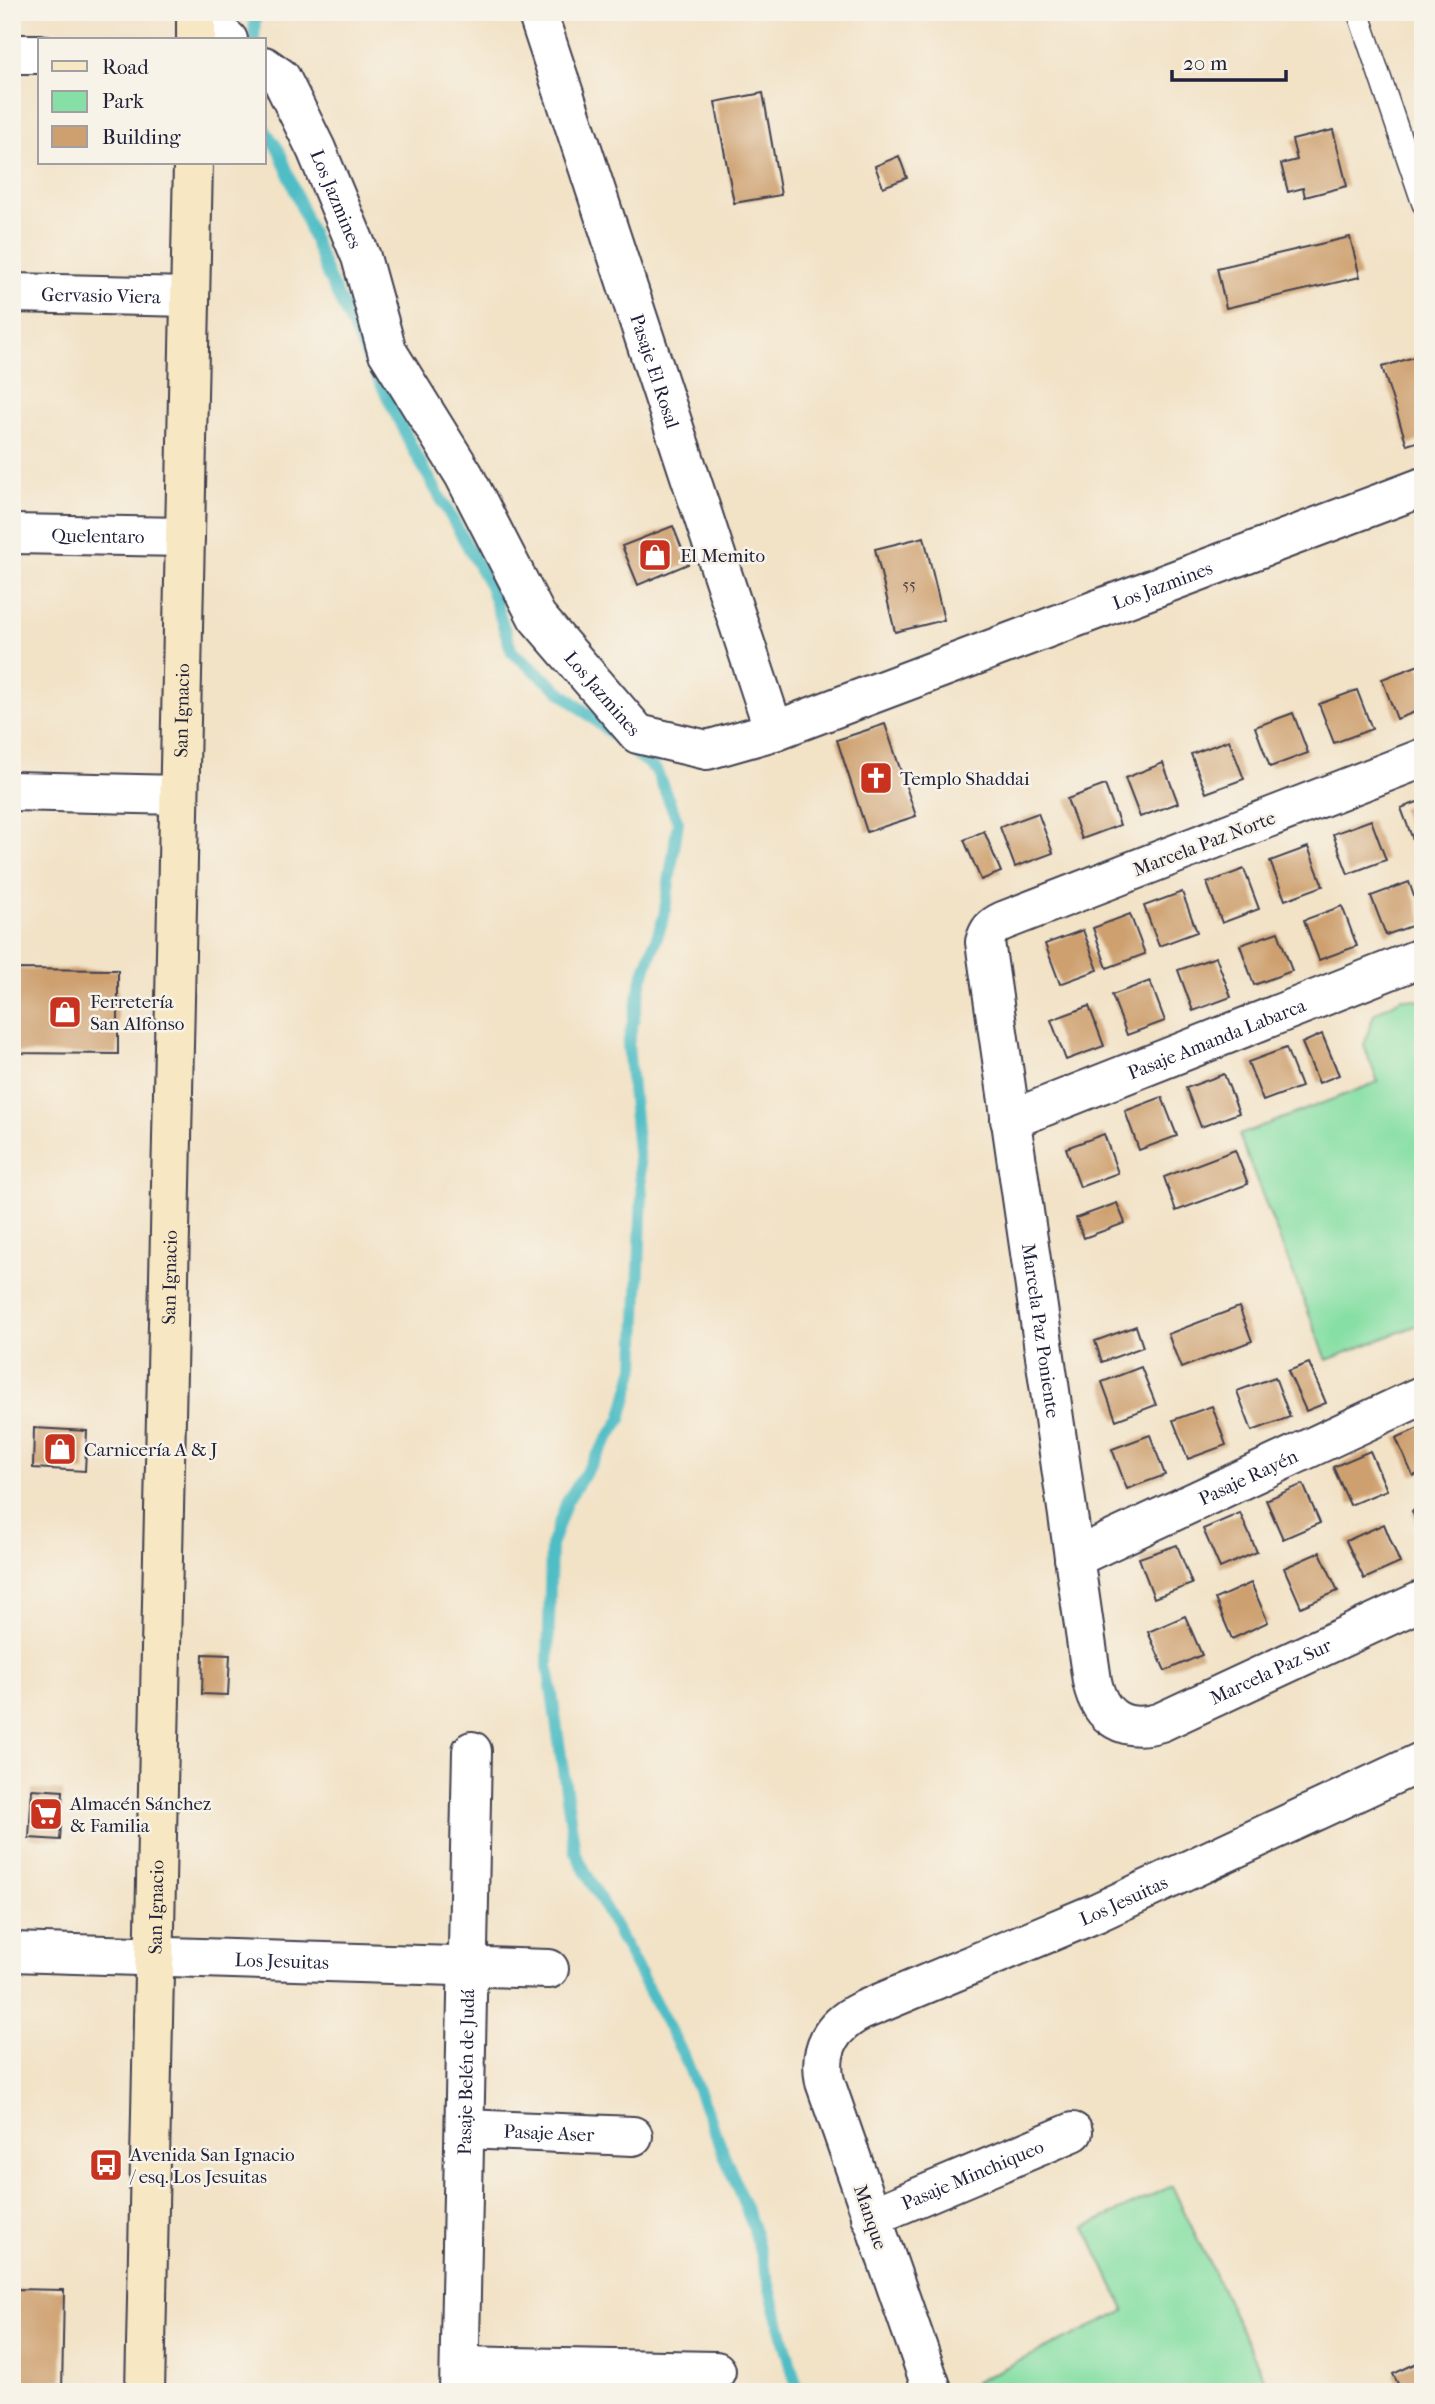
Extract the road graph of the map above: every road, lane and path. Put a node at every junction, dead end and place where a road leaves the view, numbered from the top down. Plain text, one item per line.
1 (537, 12) edge
2 (1358, 12) edge
3 (196, 23) edge
4 (224, 38) edge
5 (12, 54) edge
6 (38, 54) edge
7 (270, 71) edge
8 (193, 164) edge
9 (1423, 204) edge
10 (12, 293) edge
11 (190, 297) junction
12 (1423, 487) edge
13 (12, 534) edge
14 (185, 537) junction
15 (774, 731) junction
16 (1423, 758) edge
17 (12, 791) edge
18 (179, 795) junction
19 (988, 933) joint
20 (1423, 957) edge
21 (1010, 1121) junction
22 (1423, 1395) edge
23 (1074, 1558) junction
24 (1423, 1600) edge
25 (1115, 1720) joint
26 (472, 1751) dead end
27 (1423, 1761) edge
28 (12, 1952) edge
29 (155, 1957) junction
30 (468, 1966) junction
31 (549, 1969) dead end
32 (828, 2040) joint
33 (465, 2129) junction
34 (1073, 2132) dead end
35 (634, 2136) dead end
36 (871, 2217) junction
37 (716, 2371) dead end
38 (460, 2379) edge
39 (145, 2392) edge
40 (933, 2392) edge

1 - 15 street, Pasaje El Rosal
2 - 9 lane
3 - 4 street
5 - 6 street
7 - 15 street, Los Jazmines
8 - 11 main road, San Ignacio
10 - 11 street, Gervasio Viera
11 - 14 main road, San Ignacio
12 - 15 street, Los Jazmines
13 - 14 street, Quelentaro
14 - 18 main road, San Ignacio
16 - 19 street, Marcela Paz Norte
17 - 18 street
18 - 29 main road, San Ignacio
19 - 21 street, Marcela Paz Poniente
20 - 21 street, Pasaje Amanda Labarca
21 - 23 street, Marcela Paz Poniente
22 - 23 street, Pasaje Rayén
23 - 25 street, Marcela Paz Poniente
24 - 25 street, Marcela Paz Sur
26 - 30 street, Pasaje Belén de Judá
27 - 32 street, Los Jesuitas
28 - 29 street, Los Jesuitas
29 - 30 street, Los Jesuitas
29 - 39 main road, San Ignacio
30 - 31 street, Los Jesuitas
30 - 33 street, Pasaje Belén de Judá
32 - 36 street, Manque
33 - 35 street, Pasaje Aser
33 - 38 street, Pasaje Belén de Judá
34 - 36 street, Pasaje Minchiqueo
36 - 40 street, Manque
37 - 38 street

